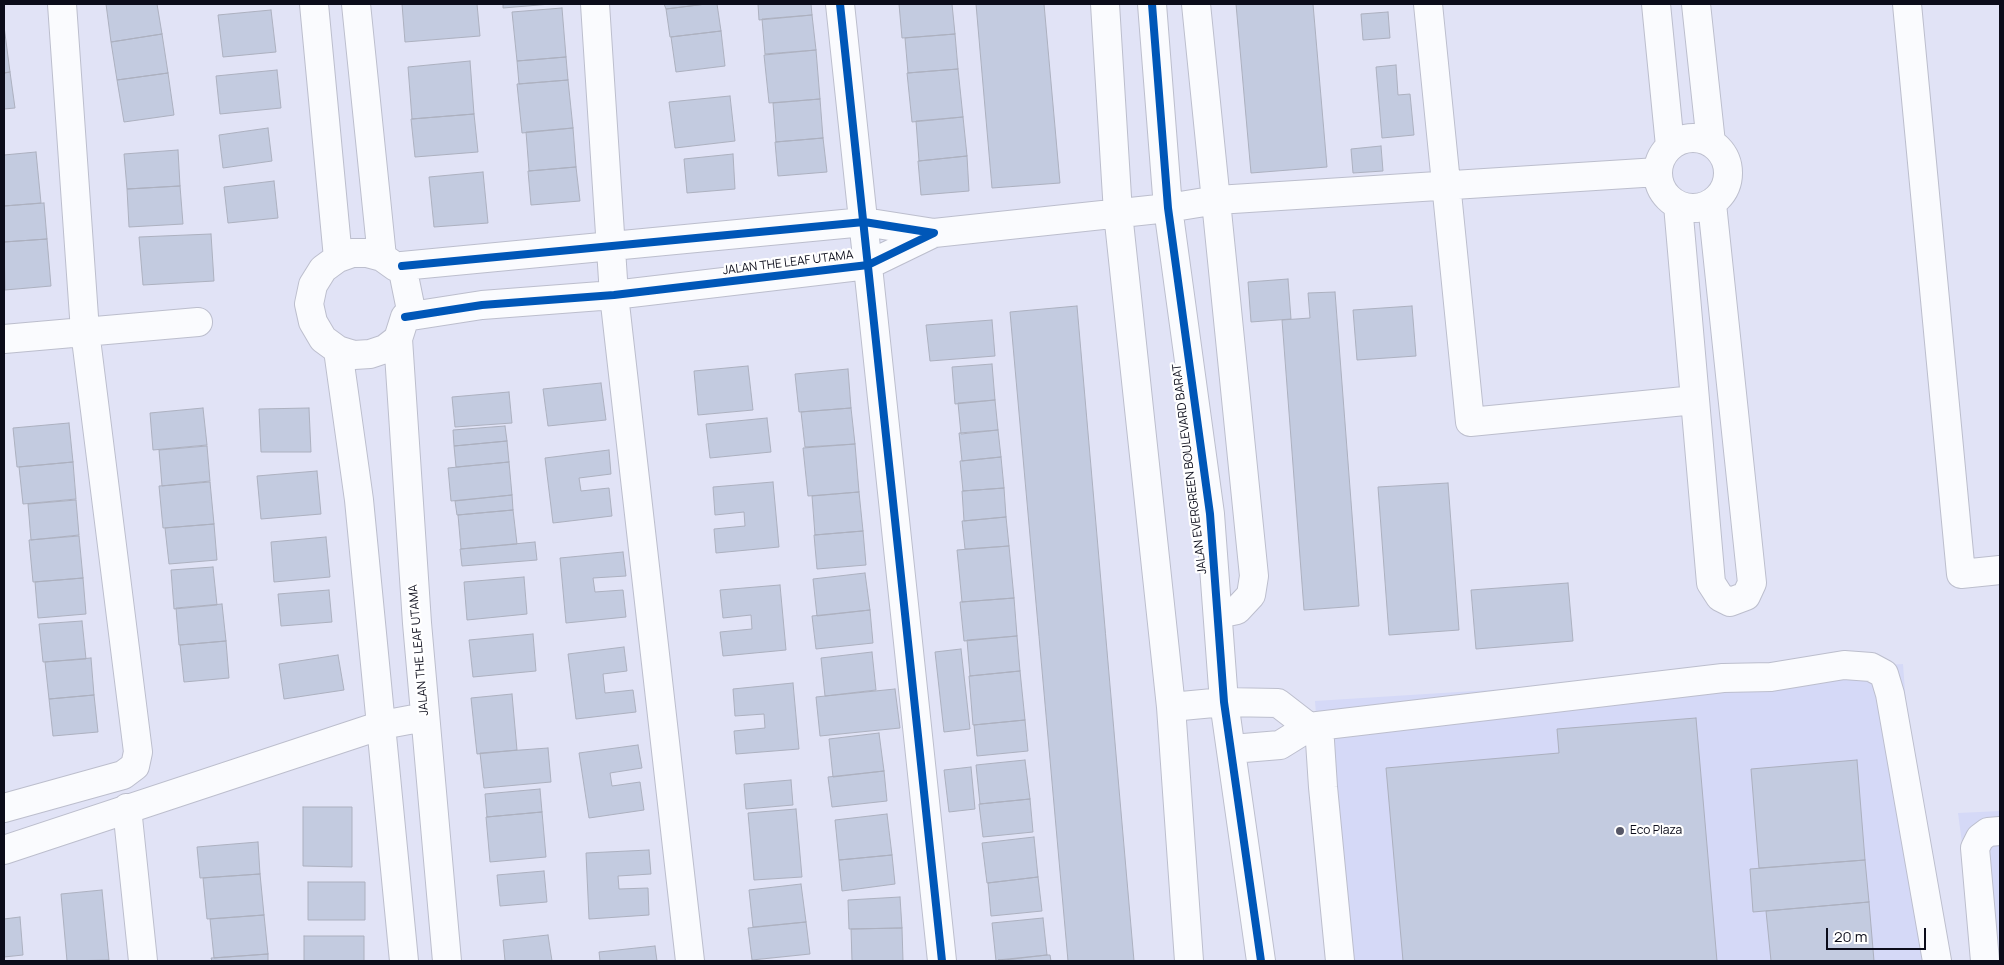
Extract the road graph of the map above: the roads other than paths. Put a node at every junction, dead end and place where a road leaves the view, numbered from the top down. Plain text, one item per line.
1 (62, 4) edge
2 (314, 4) edge
3 (356, 4) edge
4 (594, 4) edge
5 (840, 4) edge
6 (1105, 4) edge
7 (1152, 4) edge
8 (1196, 4) edge
9 (1428, 4) edge
10 (1656, 4) edge
11 (1696, 4) edge
12 (1907, 4) edge
13 (1712, 142) junction
14 (1670, 146) junction
15 (1658, 172) junction
16 (1446, 186) junction
17 (1217, 200) junction
18 (1712, 204) junction
19 (1678, 205) junction
20 (1168, 208) junction
21 (1118, 213) junction
22 (864, 222) junction
23 (934, 233) junction
24 (610, 246) junction
25 (338, 258) junction
26 (392, 262) junction
27 (868, 264) junction
28 (614, 295) junction
29 (198, 322) dead end
30 (401, 328) junction
31 (85, 331) junction
32 (4, 339) edge
33 (338, 350) junction
34 (1695, 400) junction
35 (2000, 570) edge
36 (1218, 614) junction
37 (1224, 702) junction
38 (1171, 707) junction
39 (425, 717) junction
40 (382, 725) junction
41 (1314, 727) junction
42 (1232, 749) junction
43 (4, 808) edge
44 (126, 808) junction
45 (2000, 830) edge
46 (4, 850) edge
47 (143, 961) edge
48 (404, 961) edge
49 (447, 961) edge
50 (690, 961) edge
51 (942, 961) edge
52 (1189, 961) edge
53 (1261, 961) edge
54 (1340, 961) edge
55 (1937, 961) edge
56 (1985, 961) edge

1 - 31 street
2 - 25 street
3 - 26 street
4 - 24 street
5 - 22 street
6 - 21 street
7 - 20 street, JALAN EVERGREEN BOULEVARD BARAT
8 - 17 street
9 - 16 street
10 - 14 street
11 - 13 street
12 - 35 street
13 - 14 street
13 - 18 street
14 - 15 street
15 - 16 street, JALAN THE LEAF UTAMA
15 - 19 street
16 - 17 street, JALAN THE LEAF UTAMA
16 - 34 street
17 - 20 street, JALAN THE LEAF UTAMA
17 - 36 street
18 - 19 street
18 - 34 street
19 - 34 street
20 - 21 street, JALAN THE LEAF UTAMA
20 - 36 street, JALAN EVERGREEN BOULEVARD BARAT
21 - 23 street, JALAN THE LEAF UTAMA
21 - 38 street
22 - 23 street, JALAN THE LEAF UTAMA
22 - 24 street, JALAN THE LEAF UTAMA
22 - 27 street
23 - 27 street, JALAN THE LEAF UTAMA
24 - 26 street, JALAN THE LEAF UTAMA
24 - 28 street
25 - 26 street
25 - 33 street
26 - 30 street
27 - 28 street, JALAN THE LEAF UTAMA
27 - 51 street
28 - 30 street, JALAN THE LEAF UTAMA
28 - 50 street
29 - 31 street
30 - 33 street
30 - 39 street, JALAN THE LEAF UTAMA
31 - 32 street
31 - 43 street
33 - 40 street
36 - 37 street, JALAN EVERGREEN BOULEVARD BARAT
37 - 38 street
37 - 41 street
37 - 42 street, JALAN EVERGREEN BOULEVARD BARAT
38 - 52 street
39 - 40 street
39 - 49 street, JALAN THE LEAF UTAMA
40 - 44 street
40 - 48 street
41 - 42 street
41 - 54 street
41 - 55 street
42 - 53 street, JALAN EVERGREEN BOULEVARD BARAT
44 - 46 street
44 - 47 street
45 - 56 street

